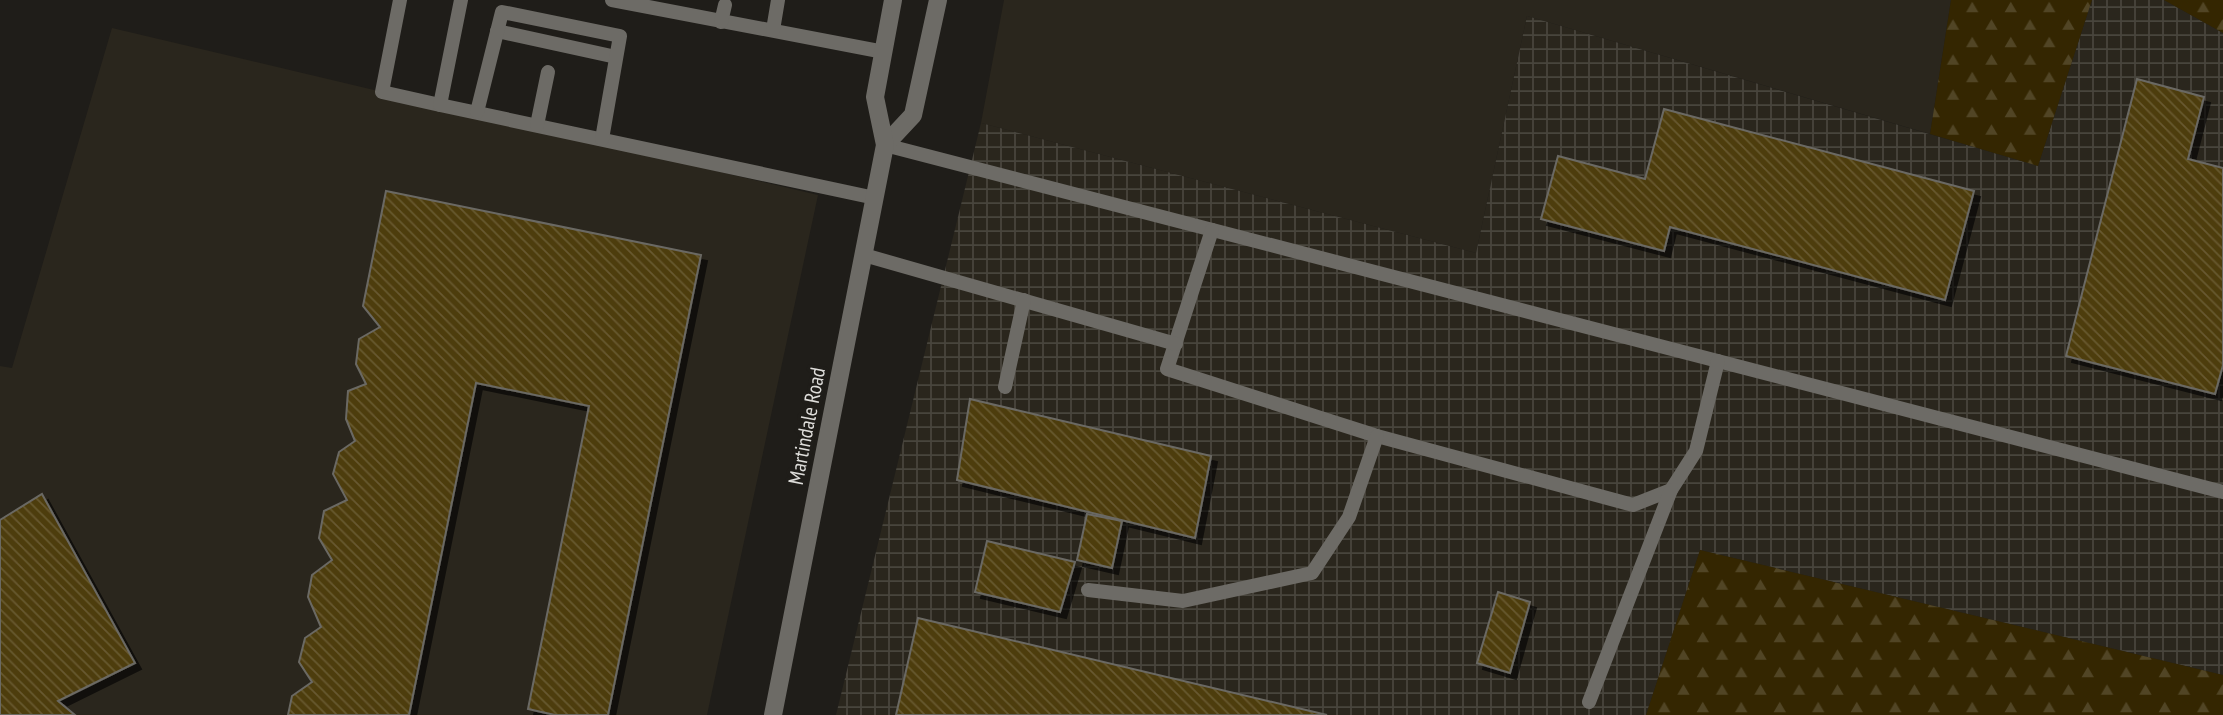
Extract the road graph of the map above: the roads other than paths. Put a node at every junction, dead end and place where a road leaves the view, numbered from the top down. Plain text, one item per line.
1 (400, 0) edge
2 (461, 0) edge
3 (612, 0) edge
4 (778, 0) edge
5 (893, 0) edge
6 (938, 0) edge
7 (634, 2) edge
8 (725, 5) dead end
9 (675, 6) edge
10 (722, 22) junction
11 (773, 30) junction
12 (497, 31) junction
13 (884, 52) junction
14 (616, 57) junction
15 (548, 72) dead end
16 (440, 105) junction
17 (477, 112) junction
18 (537, 125) junction
19 (601, 139) junction
20 (885, 145) junction
21 (875, 198) junction
22 (1213, 230) junction
23 (864, 255) junction
24 (1024, 300) junction
25 (1176, 344) junction
26 (1718, 361) junction
27 (1006, 387) dead end
28 (1377, 436) junction
29 (1671, 490) junction
30 (2223, 492) edge
31 (1088, 590) dead end
32 (1590, 702) dead end
33 (773, 715) edge

1 - 16 lane
2 - 16 lane
3 - 7 lane
4 - 11 lane
5 - 13 main road, Martindale Road
6 - 20 main road
7 - 9 lane
8 - 10 lane
9 - 10 lane
10 - 11 lane
11 - 13 lane
12 - 14 lane
12 - 14 lane
12 - 17 lane
13 - 20 main road, Martindale Road
14 - 19 lane
15 - 18 lane
16 - 17 lane
17 - 18 lane
18 - 19 lane
19 - 21 lane
20 - 21 main road, Martindale Road
20 - 22 lane
21 - 23 main road, Martindale Road
22 - 25 lane
22 - 26 lane
23 - 24 lane
23 - 33 main road, Martindale Road
24 - 25 lane
24 - 27 lane
25 - 28 lane
26 - 29 lane
26 - 30 lane
28 - 29 lane
28 - 31 lane
29 - 32 lane

